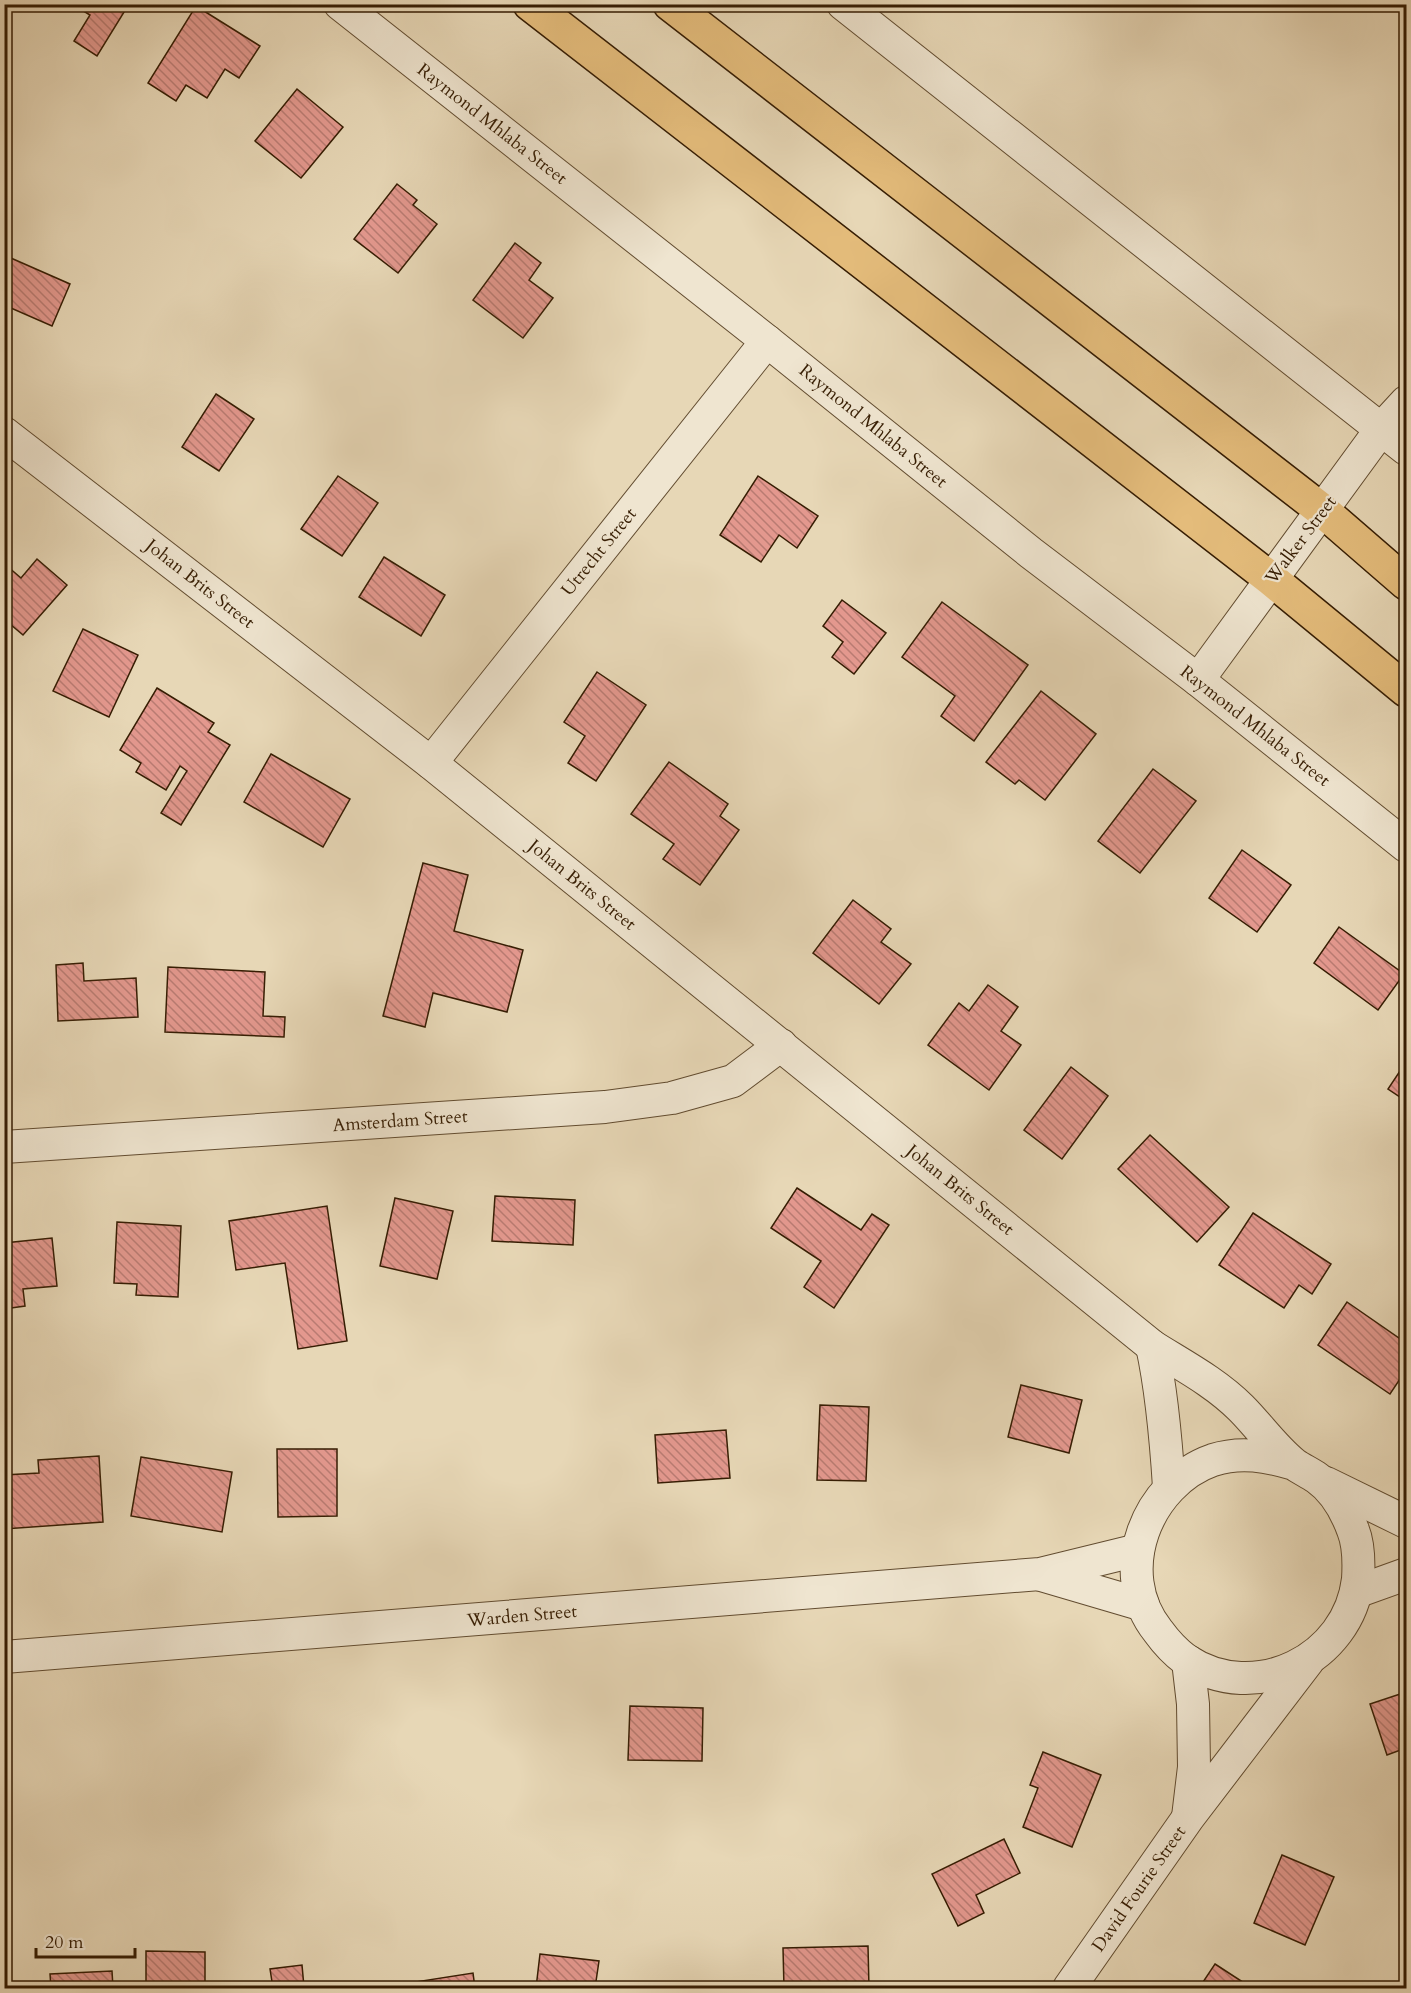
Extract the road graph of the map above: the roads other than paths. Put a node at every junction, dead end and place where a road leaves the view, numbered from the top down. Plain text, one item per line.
1 (340, 4) edge
2 (530, 4) edge
3 (670, 4) edge
4 (843, 4) edge
5 (767, 341) junction
6 (1407, 402) edge
7 (1382, 429) junction
8 (4, 433) edge
9 (1407, 449) edge
10 (1323, 512) junction
11 (1271, 579) junction
12 (1407, 583) edge
13 (1198, 680) junction
14 (1407, 690) edge
15 (431, 763) junction
16 (1407, 846) edge
17 (781, 1045) junction
18 (4, 1147) edge
19 (1152, 1346) junction
20 (1294, 1464) junction
21 (1320, 1480) junction
22 (1169, 1487) junction
23 (1407, 1522) edge
24 (1138, 1550) junction
25 (1407, 1574) edge
26 (1040, 1575) junction
27 (1356, 1592) junction
28 (1143, 1605) junction
29 (4, 1657) edge
30 (1188, 1660) junction
31 (1308, 1660) junction
32 (1188, 1818) junction
33 (1069, 1989) edge

1 - 5 street, Raymond Mhlaba Street
2 - 11 main road
3 - 10 main road
4 - 7 street
5 - 13 street, Raymond Mhlaba Street
5 - 15 street, Utrecht Street
6 - 7 street, Walker Street
7 - 9 street
7 - 10 street, Walker Street
8 - 15 street, Johan Brits Street
10 - 11 street, Walker Street
10 - 12 main road
11 - 13 street, Walker Street
11 - 14 main road
13 - 16 street, Raymond Mhlaba Street
15 - 17 street, Johan Brits Street
17 - 18 street, Amsterdam Street
17 - 19 street, Johan Brits Street
19 - 20 street, Johan Brits Street
19 - 22 street
20 - 21 street
20 - 22 street
21 - 23 street
21 - 27 street
22 - 24 street
24 - 26 street, Warden Street
24 - 28 street
25 - 27 street
26 - 28 street, Warden Street
26 - 29 street, Warden Street
27 - 31 street
28 - 30 street
30 - 31 street
30 - 32 street, David Fourie Street
31 - 32 street, David Fourie Street
32 - 33 street, David Fourie Street

